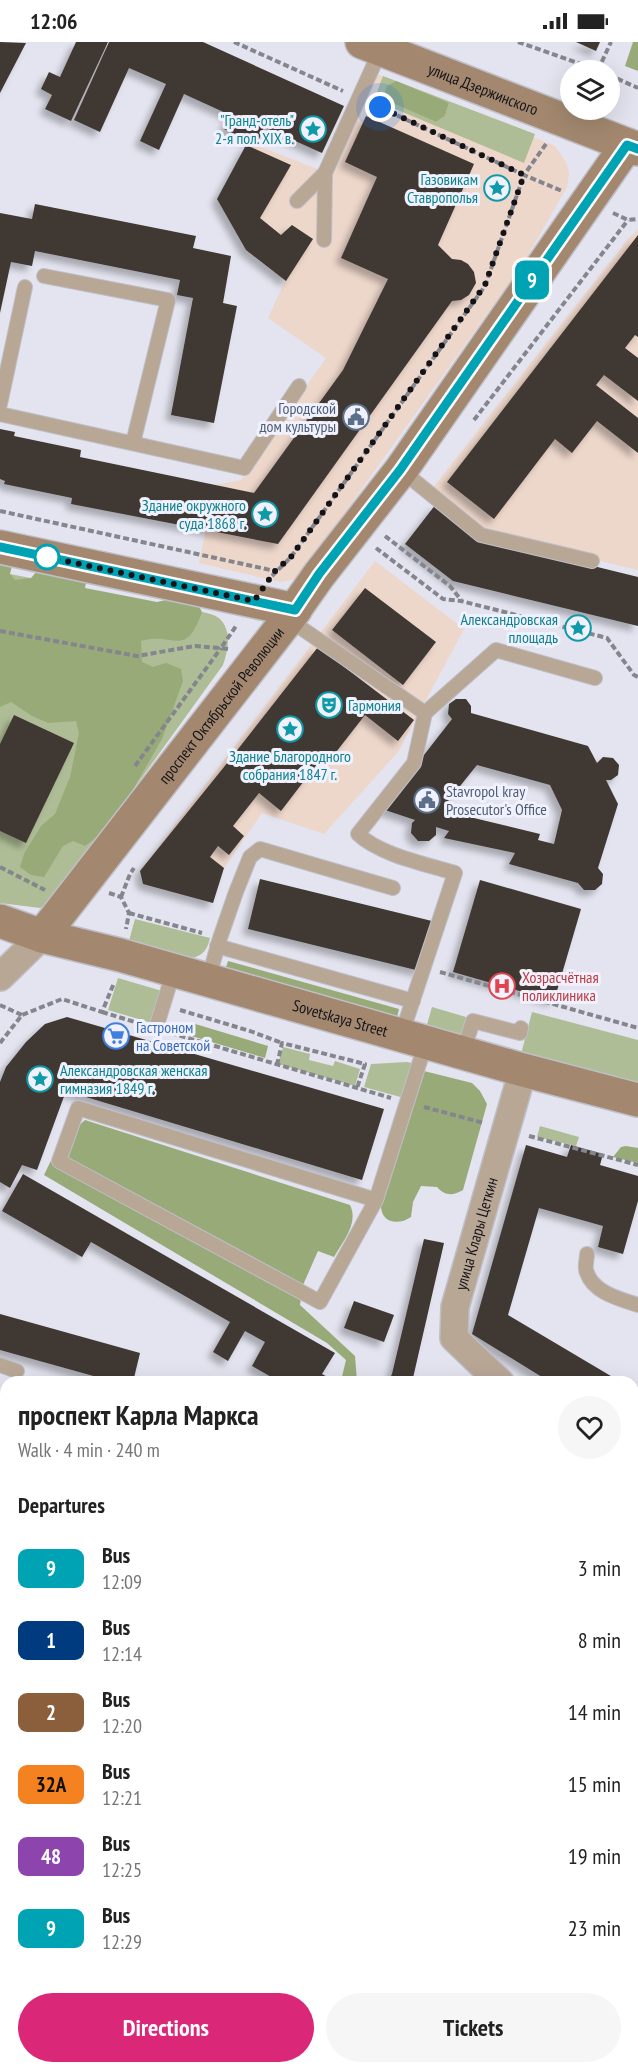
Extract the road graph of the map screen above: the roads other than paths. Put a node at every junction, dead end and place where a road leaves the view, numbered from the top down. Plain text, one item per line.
1 (391, 51) edge
2 (634, 140) edge
3 (325, 173) junction
4 (297, 201) dead end
5 (324, 240) dead end
6 (44, 276) dead end
7 (25, 287) dead end
8 (299, 386) dead end
9 (0, 404) edge
10 (0, 414) edge
11 (133, 443) junction
12 (400, 470) junction
13 (0, 547) edge
14 (592, 561) dead end
15 (291, 614) junction
16 (595, 678) dead end
17 (425, 713) junction
18 (393, 888) dead end
19 (0, 921) edge
20 (42, 936) junction
21 (218, 942) junction
22 (4, 970) edge
23 (174, 970) junction
24 (208, 980) junction
25 (413, 1001) junction
26 (156, 1028) road end
27 (521, 1028) dead end
28 (414, 1039) junction
29 (463, 1052) junction
30 (523, 1070) junction
31 (638, 1100) edge
32 (376, 1200) junction
33 (587, 1254) dead end
34 (638, 1305) edge
35 (0, 1365) edge
36 (17, 1371) dead end
37 (494, 1376) edge

1 - 2 main road, улица Дзержинского
1 - 3 lane
2 - 12 main road, проспект Октябрьской Революции
3 - 4 lane
3 - 5 lane
6 - 11 lane
7 - 9 lane
8 - 11 lane
10 - 11 lane
12 - 14 lane
12 - 15 main road, проспект Октябрьской Революции
13 - 15 main road
15 - 17 lane
15 - 20 main road, проспект Октябрьской Революции
16 - 17 lane
17 - 25 lane
18 - 21 lane
19 - 20 main road, Sovetskaya Street
20 - 22 street, проспект Октябрьской Революции
20 - 23 main road, Sovetskaya Street
21 - 24 lane
21 - 25 lane
23 - 24 main road, Sovetskaya Street
23 - 26 lane
24 - 28 main road, Sovetskaya Street
25 - 28 lane
27 - 29 lane
28 - 29 main road, Sovetskaya Street
28 - 32 lane
29 - 30 main road, Sovetskaya Street
30 - 31 main road, Sovetskaya Street
30 - 37 street, улица Клары Цеткин
32 - 32 lane
33 - 34 lane
35 - 36 lane

